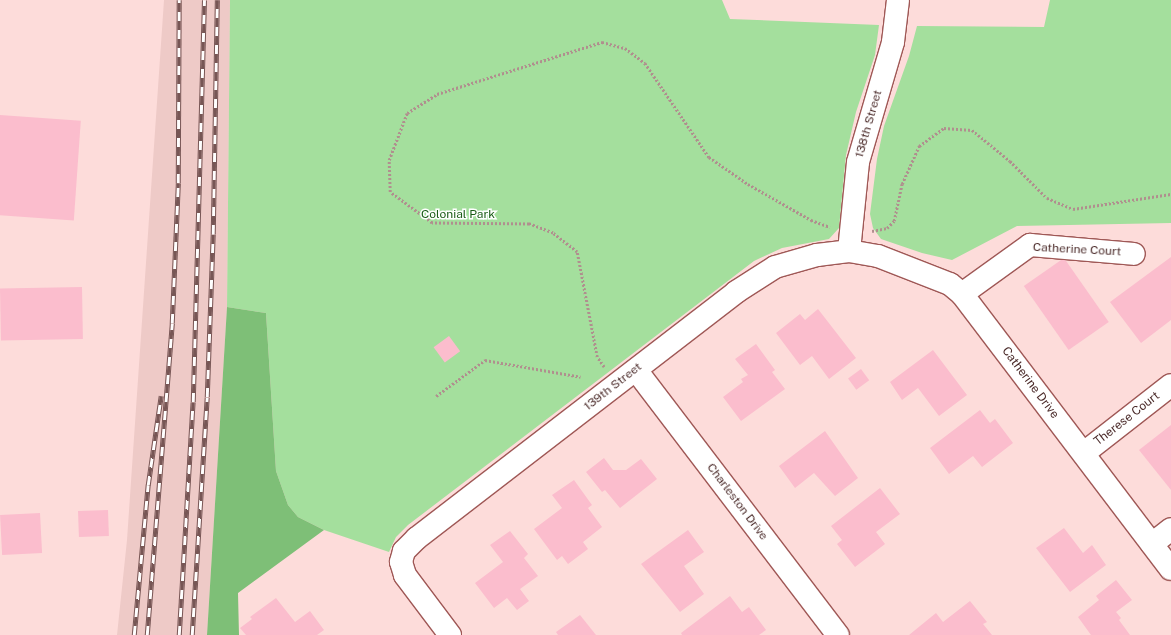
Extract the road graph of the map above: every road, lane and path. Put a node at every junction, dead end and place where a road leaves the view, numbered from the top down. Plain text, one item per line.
1 (898, 0) edge
2 (1171, 194) edge
3 (851, 230) junction
4 (849, 251) junction
5 (1134, 254) dead end
6 (962, 294) junction
7 (636, 370) junction
8 (581, 377) dead end
9 (617, 384) junction
10 (1171, 385) edge
11 (436, 396) dead end
12 (1084, 453) junction
13 (1171, 529) edge
14 (1152, 544) junction
15 (1171, 569) edge
16 (450, 635) edge
17 (838, 635) edge

1 - 3 street, 138th Street
2 - 3 path
3 - 4 street, 138th Street
3 - 9 path
4 - 6 street, Catherine Drive
4 - 7 street, 139th Street
5 - 6 street, Catherine Court
6 - 12 street, Catherine Drive
7 - 9 street, 139th Street
7 - 17 street, Charleston Drive
8 - 11 path
9 - 16 street, 139th Street
10 - 12 street, Therese Court
12 - 14 street, Catherine Drive
13 - 14 street
14 - 15 street, Catherine Drive

